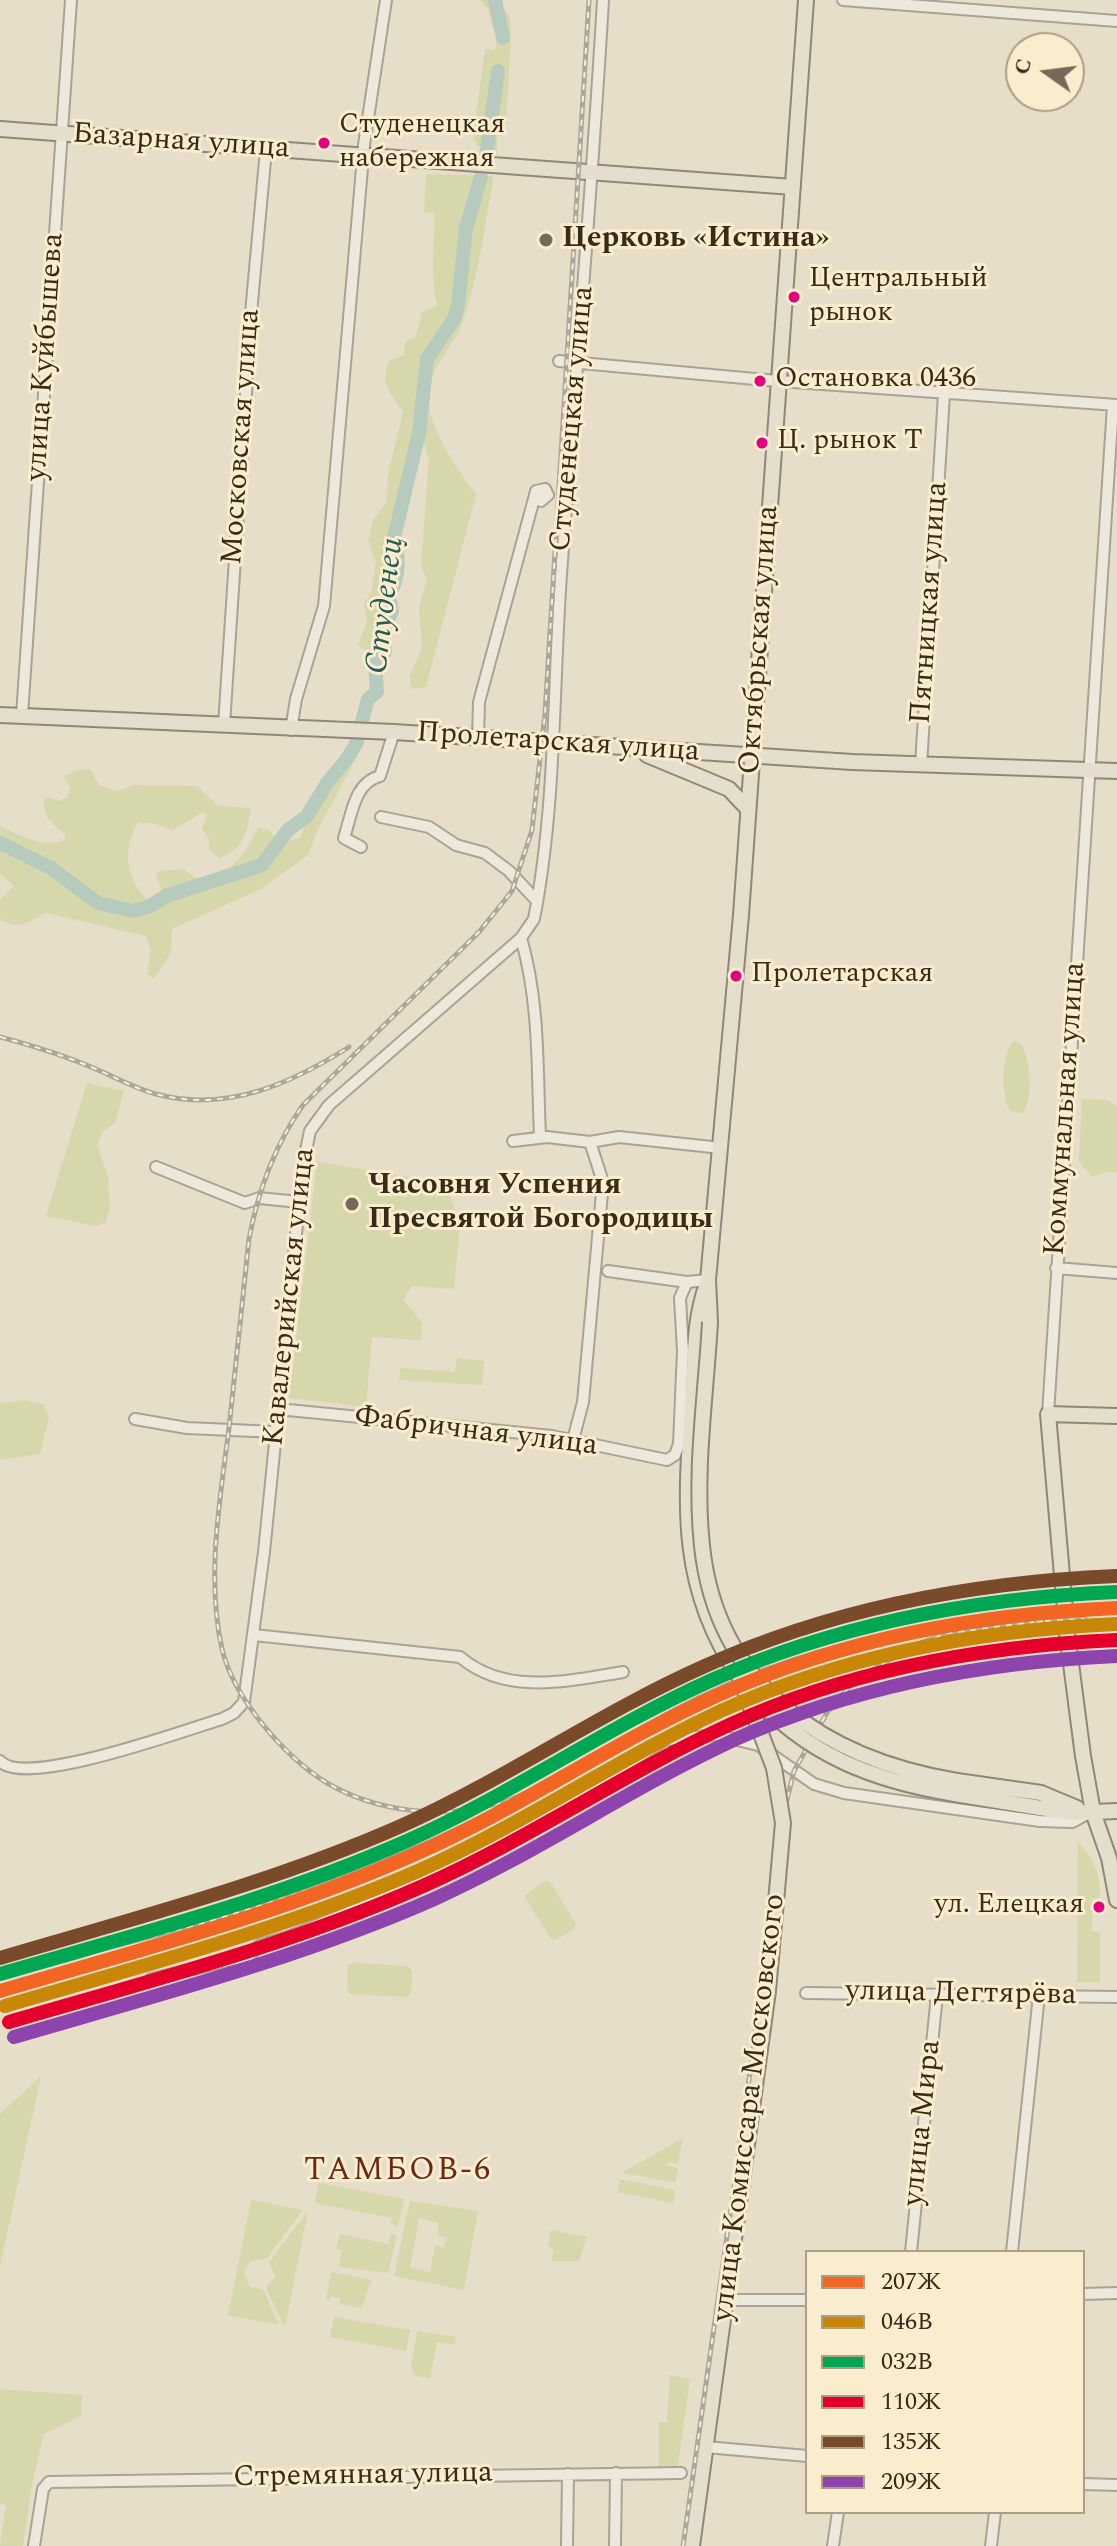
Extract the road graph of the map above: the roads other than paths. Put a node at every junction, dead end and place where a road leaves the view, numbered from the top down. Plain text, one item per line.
1 (71, 0) edge
2 (386, 0) edge
3 (603, 0) edge
4 (806, 0) edge
5 (843, 0) edge
6 (974, 6) edge
7 (1117, 21) edge
8 (0, 129) edge
9 (63, 133) junction
10 (266, 150) junction
11 (363, 156) junction
12 (593, 173) junction
13 (793, 187) junction
14 (559, 361) dead end
15 (579, 364) junction
16 (780, 381) junction
17 (944, 394) junction
18 (1115, 405) edge
19 (535, 495) dead end
20 (0, 715) edge
21 (22, 715) junction
22 (224, 725) junction
23 (291, 730) junction
24 (390, 733) junction
25 (478, 737) junction
26 (554, 743) junction
27 (636, 750) junction
28 (751, 757) junction
29 (921, 765) junction
30 (1090, 770) junction
31 (1117, 771) edge
32 (748, 809) junction
33 (381, 817) dead end
34 (361, 847) dead end
35 (537, 901) junction
36 (521, 938) junction
37 (540, 1137) junction
38 (513, 1141) dead end
39 (590, 1142) junction
40 (721, 1148) junction
41 (156, 1167) dead end
42 (299, 1202) junction
43 (1056, 1268) junction
44 (608, 1271) dead end
45 (1117, 1273) edge
46 (708, 1280) junction
47 (687, 1282) junction
48 (704, 1321) junction
49 (278, 1409) junction
50 (1048, 1414) junction
51 (1117, 1416) edge
52 (135, 1419) dead end
53 (276, 1432) junction
54 (573, 1440) junction
55 (254, 1635) junction
56 (623, 1672) dead end
57 (739, 1676) junction
58 (0, 1761) edge
59 (956, 1788) junction
60 (1117, 1811) edge
61 (1093, 1812) junction
62 (1117, 1900) edge
63 (151, 1979) dead end
64 (806, 1993) dead end
65 (937, 1995) junction
66 (1039, 1995) junction
67 (1117, 1997) edge
68 (911, 2250) edge
69 (1012, 2250) edge
70 (1117, 2293) edge
71 (1085, 2294) edge
72 (728, 2300) junction
73 (805, 2300) edge
74 (706, 2447) junction
75 (805, 2456) edge
76 (616, 2473) junction
77 (681, 2473) dead end
78 (568, 2474) junction
79 (1085, 2484) edge
80 (1117, 2485) edge
81 (838, 2514) edge
82 (995, 2514) edge
83 (34, 2546) edge
84 (567, 2546) edge
85 (615, 2546) edge
86 (692, 2546) edge
87 (833, 2546) edge
88 (991, 2546) edge

1 - 9 street, улица Куйбышева
2 - 11 street
3 - 12 street, Студенецкая улица
4 - 13 main road, Октябрьская улица
5 - 6 street
6 - 7 street
8 - 9 main road, Базарная улица
9 - 10 main road, Базарная улица
9 - 21 street, улица Куйбышева
10 - 11 main road, Базарная улица
10 - 22 street, Московская улица
11 - 12 main road, Базарная улица
11 - 23 street
12 - 13 main road, Базарная улица
12 - 15 street, Студенецкая улица
13 - 16 main road, Октябрьская улица
14 - 15 street
15 - 16 street
15 - 26 street, Студенецкая улица
16 - 17 street
16 - 28 main road, Октябрьская улица
17 - 18 street
17 - 29 street, Пятницкая улица
18 - 30 street, Коммунальная улица
19 - 25 street
20 - 21 main road, Пролетарская улица
21 - 22 main road, Пролетарская улица
22 - 23 main road, Пролетарская улица
23 - 24 main road, Пролетарская улица
24 - 25 main road, Пролетарская улица
24 - 34 street
25 - 26 main road, Пролетарская улица
26 - 27 main road, Пролетарская улица
26 - 35 street, Кавалерийская улица
27 - 28 main road, Пролетарская улица
27 - 32 main road
28 - 29 main road, Пролетарская улица
28 - 32 main road, Октябрьская улица
29 - 30 main road, Пролетарская улица
30 - 31 main road, Пролетарская улица
30 - 43 street, Коммунальная улица
32 - 40 main road, Октябрьская улица
33 - 35 street
35 - 36 street, Кавалерийская улица
36 - 37 street
36 - 42 street, Кавалерийская улица
37 - 38 street
37 - 39 street
39 - 40 street
39 - 54 street
40 - 46 main road, Октябрьская улица
41 - 42 street
42 - 49 street, Кавалерийская улица
43 - 45 street
43 - 50 street, Коммунальная улица
44 - 47 street
46 - 47 street
46 - 48 main road, Октябрьская улица
47 - 54 street, Фабричная улица
48 - 57 main road
48 - 59 main road, bridge
49 - 53 street, Кавалерийская улица
49 - 54 street, Фабричная улица
50 - 51 main road
50 - 61 main road, Коммунальная улица
52 - 53 street
53 - 55 street, Кавалерийская улица
55 - 56 street
55 - 58 street, Кавалерийская улица
57 - 59 main road, bridge
57 - 72 main road, улица Комиссара Московского, bridge
59 - 61 main road
60 - 61 main road
61 - 62 main road, Коммунальная улица
61 - 63 street
64 - 65 street, улица Дегтярёва
65 - 66 street, улица Дегтярёва
65 - 68 street, улица Мира
66 - 67 street, улица Дегтярёва
66 - 69 street
70 - 71 street
72 - 73 street
72 - 74 main road, улица Комиссара Московского
74 - 75 street
74 - 86 main road, улица Комиссара Московского
76 - 77 street, Стремянная улица
76 - 78 street, Стремянная улица
76 - 85 street
78 - 83 street, Стремянная улица
78 - 84 street
79 - 80 street
81 - 87 street
82 - 88 street

